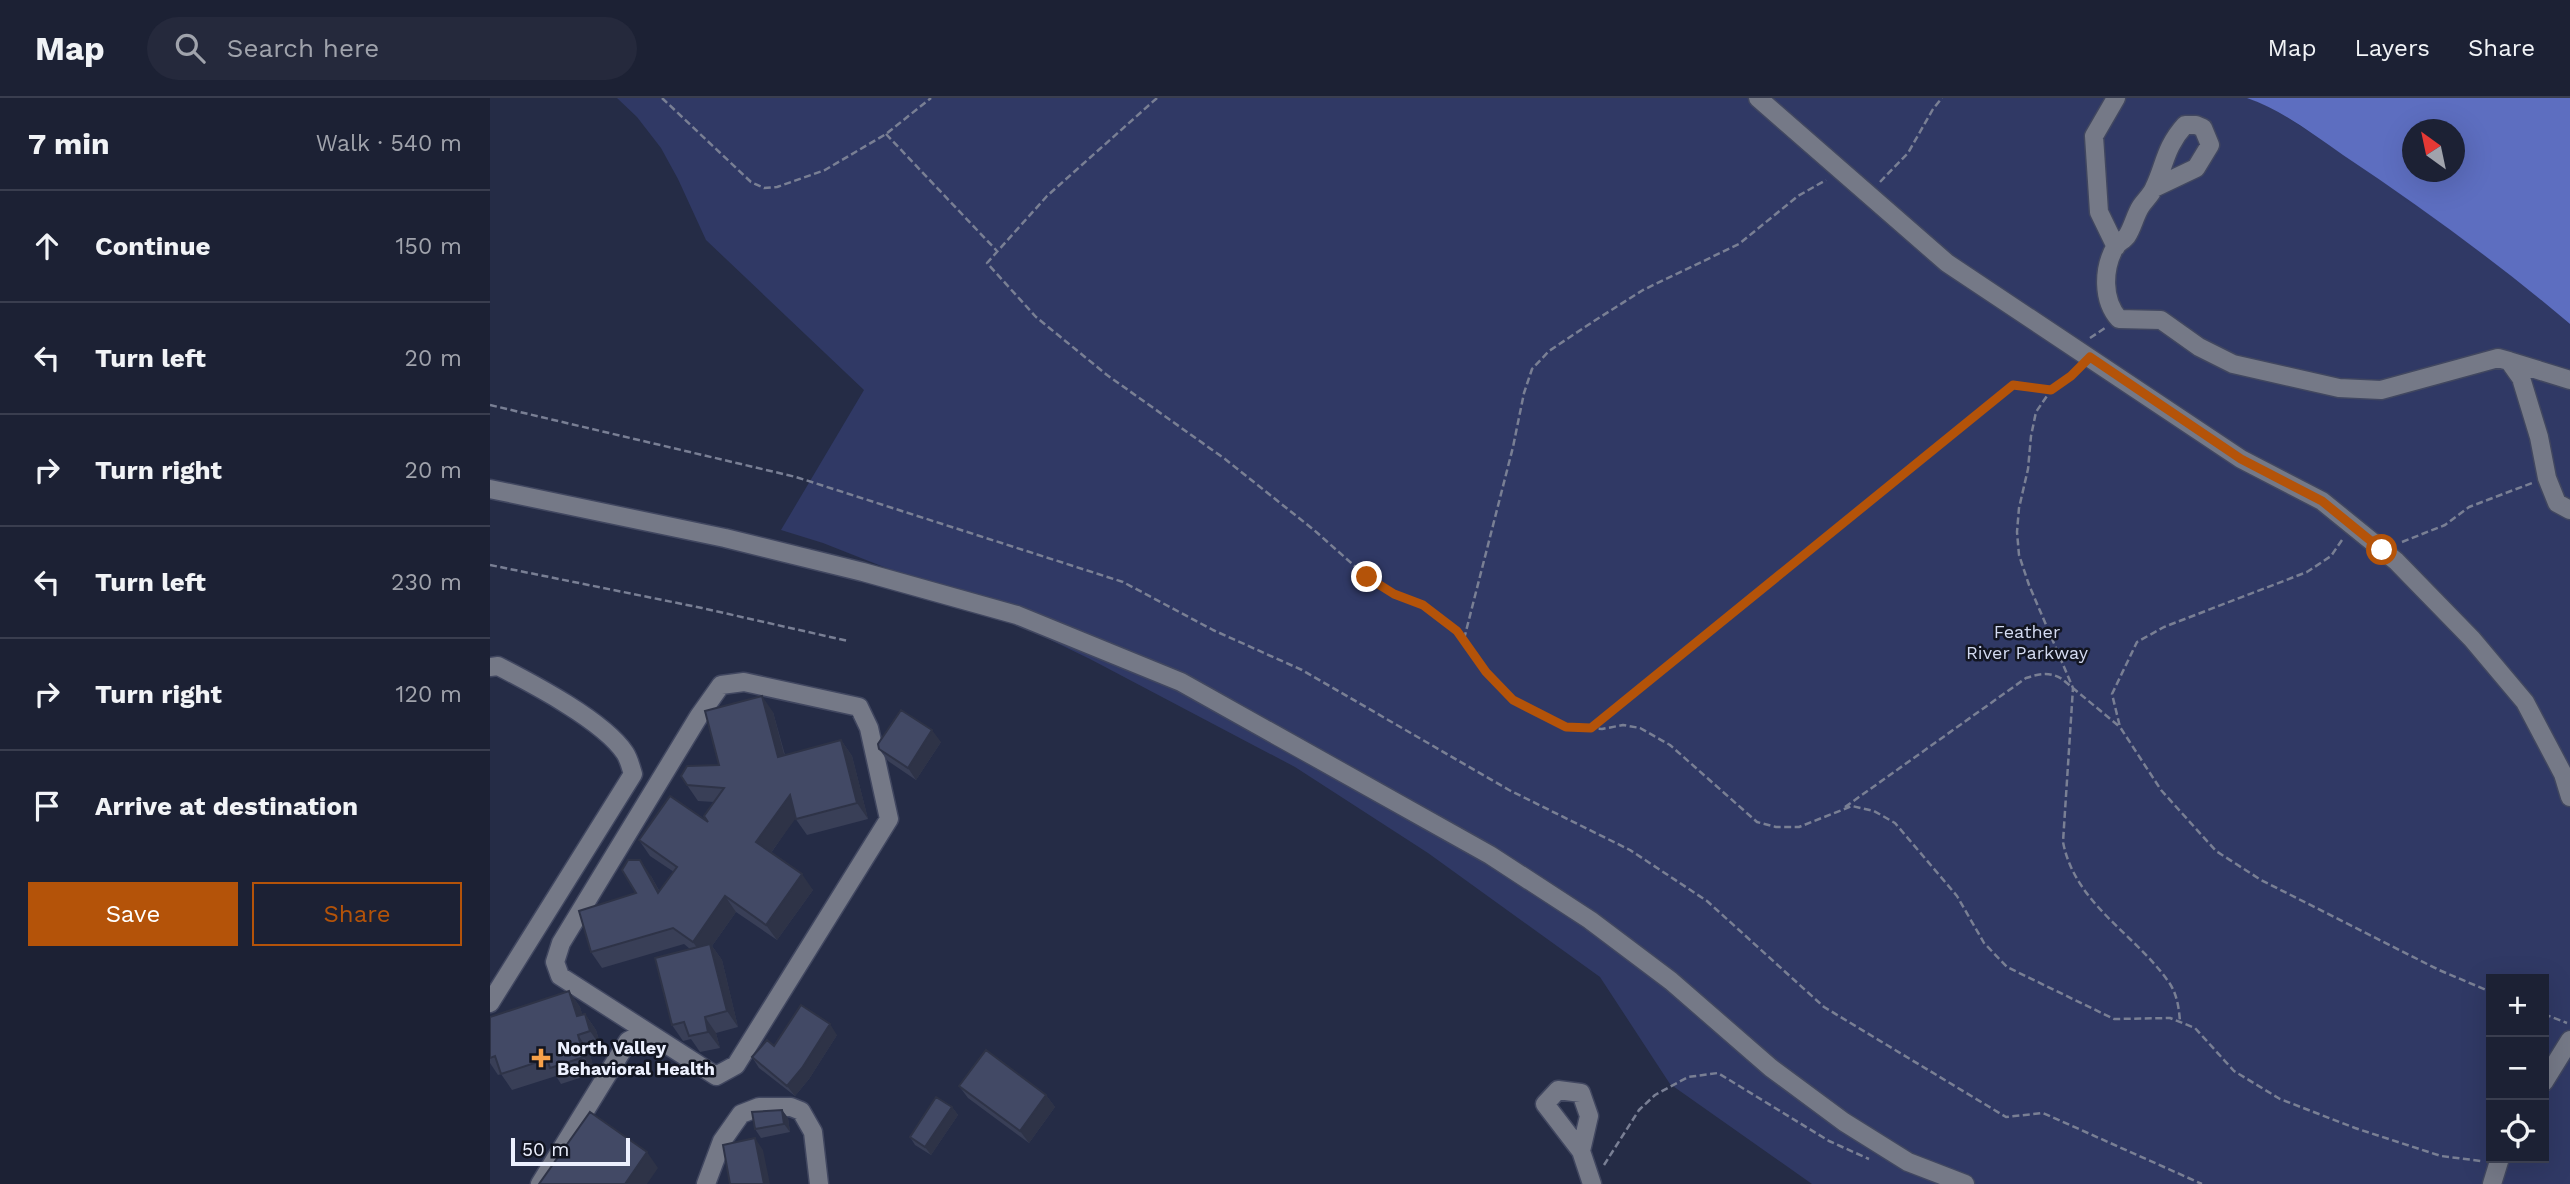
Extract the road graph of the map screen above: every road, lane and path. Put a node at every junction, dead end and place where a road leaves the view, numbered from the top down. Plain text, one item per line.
1 (662, 98) edge
2 (931, 98) edge
3 (1157, 98) edge
4 (1758, 98) edge
5 (1942, 98) edge
6 (2116, 98) edge
7 (887, 134) junction
8 (1841, 172) junction
9 (2154, 188) dead end
10 (1867, 195) junction
11 (2116, 247) junction
12 (997, 251) junction
13 (2119, 319) junction
14 (2083, 352) junction
15 (2509, 361) junction
16 (2570, 380) edge
17 (2051, 390) junction
18 (490, 405) edge
19 (2547, 478) junction
20 (490, 489) edge
21 (2570, 510) edge
22 (2353, 526) junction
23 (2382, 550) junction
24 (490, 565) edge
25 (848, 641) dead end
26 (1464, 641) junction
27 (490, 667) edge
28 (2073, 688) junction
29 (2120, 727) junction
30 (1591, 728) junction
31 (2570, 797) edge
32 (1842, 809) junction
33 (2486, 990) edge
34 (490, 1003) edge
35 (2549, 1016) edge
36 (2180, 1022) junction
37 (2570, 1025) edge
38 (645, 1032) junction
39 (2570, 1040) edge
40 (2549, 1074) edge
41 (1581, 1151) dead end
42 (2486, 1159) edge
43 (1874, 1160) dead end
44 (2498, 1163) edge
45 (1598, 1181) edge
46 (540, 1184) edge
47 (706, 1184) edge
48 (819, 1184) edge
49 (1965, 1184) edge
50 (2202, 1184) edge
51 (2492, 1184) edge

1 - 7 path
2 - 7 path
3 - 12 path
4 - 8 lane
5 - 10 path
6 - 11 lane
7 - 12 path
8 - 10 lane
8 - 26 path
9 - 11 lane
10 - 14 lane
11 - 13 lane
12 - 26 path
13 - 14 path
13 - 15 lane
14 - 17 path
14 - 22 lane
15 - 16 lane
15 - 19 lane
17 - 28 path
17 - 30 path
18 - 50 path
19 - 21 lane
19 - 23 path
20 - 49 lane
22 - 23 lane
22 - 29 path
23 - 31 lane
24 - 25 path
26 - 30 path
27 - 34 lane
28 - 29 path
28 - 32 path
28 - 36 path
29 - 33 path
30 - 32 path
32 - 36 path
35 - 37 path
36 - 42 path
38 - 38 lane
38 - 46 lane
39 - 40 lane
41 - 45 lane
43 - 45 path
44 - 51 lane
47 - 48 lane

